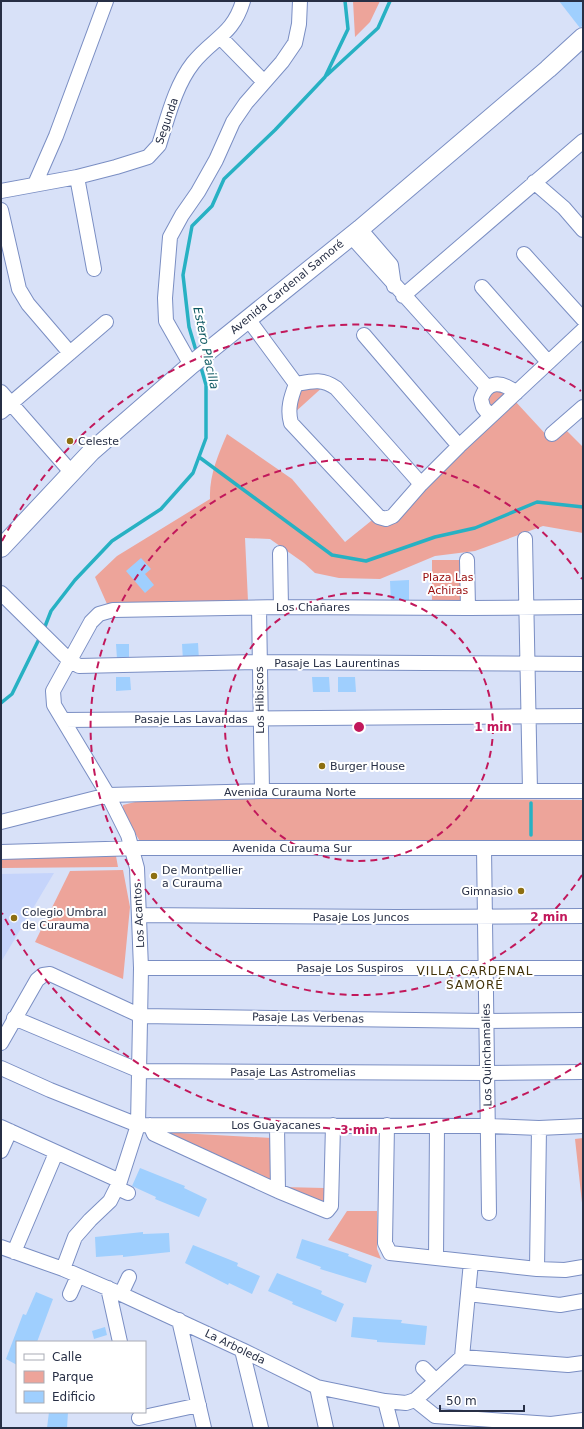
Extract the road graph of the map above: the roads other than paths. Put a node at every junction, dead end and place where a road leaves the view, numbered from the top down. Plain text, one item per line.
1 (106, 1) edge
2 (243, 1) edge
3 (300, 1) edge
4 (583, 37) edge
5 (220, 38) junction
6 (264, 82) junction
7 (583, 141) edge
8 (77, 177) junction
9 (534, 182) junction
10 (35, 184) junction
11 (1, 191) edge
12 (1, 210) edge
13 (583, 230) edge
14 (355, 232) junction
15 (524, 254) dead end
16 (94, 269) dead end
17 (482, 287) dead end
18 (399, 291) junction
19 (583, 319) edge
20 (248, 320) junction
21 (106, 322) dead end
22 (583, 330) edge
23 (364, 335) dead end
24 (70, 353) junction
25 (548, 362) junction
26 (191, 365) junction
27 (296, 384) junction
28 (487, 387) junction
29 (1, 392) edge
30 (516, 392) junction
31 (583, 407) edge
32 (6, 408) edge
33 (490, 416) junction
34 (552, 434) dead end
35 (459, 446) junction
36 (71, 472) junction
37 (421, 484) junction
38 (525, 539) dead end
39 (1, 548) edge
40 (280, 552) dead end
41 (468, 560) dead end
42 (5, 597) edge
43 (281, 607) junction
44 (526, 607) junction
45 (583, 607) edge
46 (259, 608) junction
47 (468, 608) junction
48 (70, 660) junction
49 (260, 662) junction
50 (528, 664) junction
51 (583, 664) edge
52 (529, 716) junction
53 (583, 716) edge
54 (261, 718) junction
55 (63, 720) junction
56 (262, 791) junction
57 (530, 791) junction
58 (583, 791) edge
59 (108, 795) junction
60 (1, 822) edge
61 (484, 848) junction
62 (583, 848) edge
63 (132, 849) junction
64 (1, 852) edge
65 (140, 915) junction
66 (485, 916) junction
67 (583, 916) edge
68 (141, 968) junction
69 (486, 968) junction
70 (583, 968) edge
71 (141, 1016) junction
72 (14, 1018) junction
73 (583, 1020) edge
74 (486, 1021) junction
75 (1, 1042) edge
76 (1, 1068) edge
77 (140, 1071) junction
78 (583, 1072) edge
79 (487, 1074) junction
80 (144, 1125) junction
81 (333, 1125) junction
82 (387, 1125) junction
83 (277, 1126) junction
84 (437, 1126) junction
85 (488, 1126) junction
86 (583, 1126) edge
87 (539, 1128) junction
88 (5, 1129) edge
89 (1, 1151) edge
90 (56, 1153) junction
91 (122, 1187) junction
92 (278, 1191) junction
93 (489, 1213) dead end
94 (1, 1246) edge
95 (14, 1252) junction
96 (436, 1258) junction
97 (471, 1262) junction
98 (583, 1267) edge
99 (63, 1269) junction
100 (537, 1269) junction
101 (78, 1276) junction
102 (129, 1277) dead end
103 (108, 1288) junction
104 (70, 1294) dead end
105 (121, 1294) junction
106 (468, 1294) junction
107 (583, 1301) edge
108 (179, 1320) junction
109 (116, 1341) edge
110 (242, 1350) junction
111 (462, 1357) junction
112 (583, 1364) edge
113 (423, 1368) dead end
114 (436, 1381) junction
115 (317, 1387) junction
116 (415, 1400) junction
117 (385, 1401) junction
118 (199, 1405) junction
119 (139, 1420) edge
120 (583, 1420) edge
121 (204, 1428) edge
122 (261, 1428) edge
123 (326, 1428) edge
124 (392, 1428) edge

1 - 10 street
2 - 5 street, Segunda
3 - 6 street
4 - 14 main road, Avenida Cardenal Samoré
5 - 6 street
5 - 8 street, Segunda
6 - 26 street
7 - 9 street
8 - 10 street, Segunda
8 - 16 street
9 - 13 street
9 - 18 street
10 - 11 street, Segunda
12 - 24 street
14 - 18 street
14 - 20 main road, Avenida Cardenal Samoré
15 - 19 street
17 - 25 street
18 - 28 street
20 - 26 main road, Avenida Cardenal Samoré
20 - 27 street
21 - 24 street
22 - 25 street
23 - 35 street
24 - 32 street
25 - 30 street
26 - 36 main road, Avenida Cardenal Samoré
27 - 37 street
27 - 37 street
28 - 30 street
28 - 33 street
29 - 32 street
30 - 33 street
31 - 34 street
32 - 36 street
33 - 35 street
35 - 37 street
36 - 39 main road, Avenida Cardenal Samoré
38 - 44 street
40 - 43 street
41 - 47 street
42 - 48 street
43 - 46 street, Los Chañares
43 - 47 street, Los Chañares
44 - 45 street, Los Chañares
44 - 47 street, Los Chañares
44 - 50 street
46 - 48 street, Los Chañares
46 - 49 street, Los Hibiscos
48 - 49 street, Pasaje Las Laurentinas
48 - 55 street, Los Acantos
49 - 50 street, Pasaje Las Laurentinas
49 - 54 street, Los Hibiscos
50 - 51 street, Pasaje Las Laurentinas
50 - 52 street
52 - 53 street, Pasaje Las Lavandas
52 - 54 street, Pasaje Las Lavandas
52 - 57 street
54 - 55 street, Pasaje Las Lavandas
54 - 56 street, Los Hibiscos
55 - 59 street, Los Acantos
56 - 57 street, Avenida Curauma Norte
56 - 59 street, Avenida Curauma Norte
57 - 58 street, Avenida Curauma Norte
59 - 60 street, Avenida Curauma Norte
59 - 63 street, Los Acantos
61 - 62 street, Avenida Curauma Sur
61 - 63 street, Avenida Curauma Sur
61 - 66 street, Los Quinchamalies
63 - 64 street, Avenida Curauma Sur
63 - 65 street, Los Acantos
65 - 66 street, Pasaje Los Juncos
65 - 68 street, Los Acantos
66 - 67 street, Pasaje Los Juncos
66 - 69 street, Los Quinchamalies
68 - 69 street, Pasaje Los Suspiros
68 - 71 street, Los Acantos
69 - 70 street, Pasaje Los Suspiros
69 - 74 street, Los Quinchamalies
71 - 72 street, Pasaje Las Verbenas
71 - 74 street, Pasaje Las Verbenas
71 - 77 street, Los Acantos
72 - 75 street
72 - 77 street, Pasaje Las Astromelias
73 - 74 street, Pasaje Las Verbenas
74 - 79 street, Los Quinchamalies
76 - 80 street
77 - 79 street, Pasaje Las Astromelias
77 - 80 street, Los Acantos
78 - 79 street, Pasaje Las Astromelias
79 - 85 street, Los Quinchamalies
80 - 83 street, Los Guayacanes
80 - 91 street, Los Acantos
80 - 92 street
81 - 82 street, Los Guayacanes
81 - 83 street, Los Guayacanes
81 - 92 street
82 - 84 street, Los Guayacanes
82 - 96 street
83 - 92 street
84 - 85 street, Los Guayacanes
84 - 96 street
85 - 87 street, Los Guayacanes
85 - 93 street, Los Quinchamalies
86 - 87 street, Los Guayacanes
87 - 100 street
88 - 89 street
88 - 90 street
90 - 91 street
90 - 95 street
91 - 99 street, Los Acantos
94 - 95 street, La Arboleda
95 - 99 street, La Arboleda
96 - 97 street
97 - 100 street
97 - 106 street
98 - 100 street
99 - 101 street, La Arboleda
101 - 103 street, La Arboleda
101 - 104 street
102 - 105 street
103 - 105 street, La Arboleda
103 - 109 street
105 - 108 street, La Arboleda
106 - 107 street
106 - 111 street
108 - 110 street, La Arboleda
108 - 118 street
110 - 115 street, La Arboleda
110 - 122 street
111 - 112 street
111 - 114 street
113 - 114 street
114 - 116 street
115 - 117 street, La Arboleda
115 - 123 street
116 - 117 street, La Arboleda
116 - 120 street
117 - 124 street
118 - 119 street
118 - 121 street

